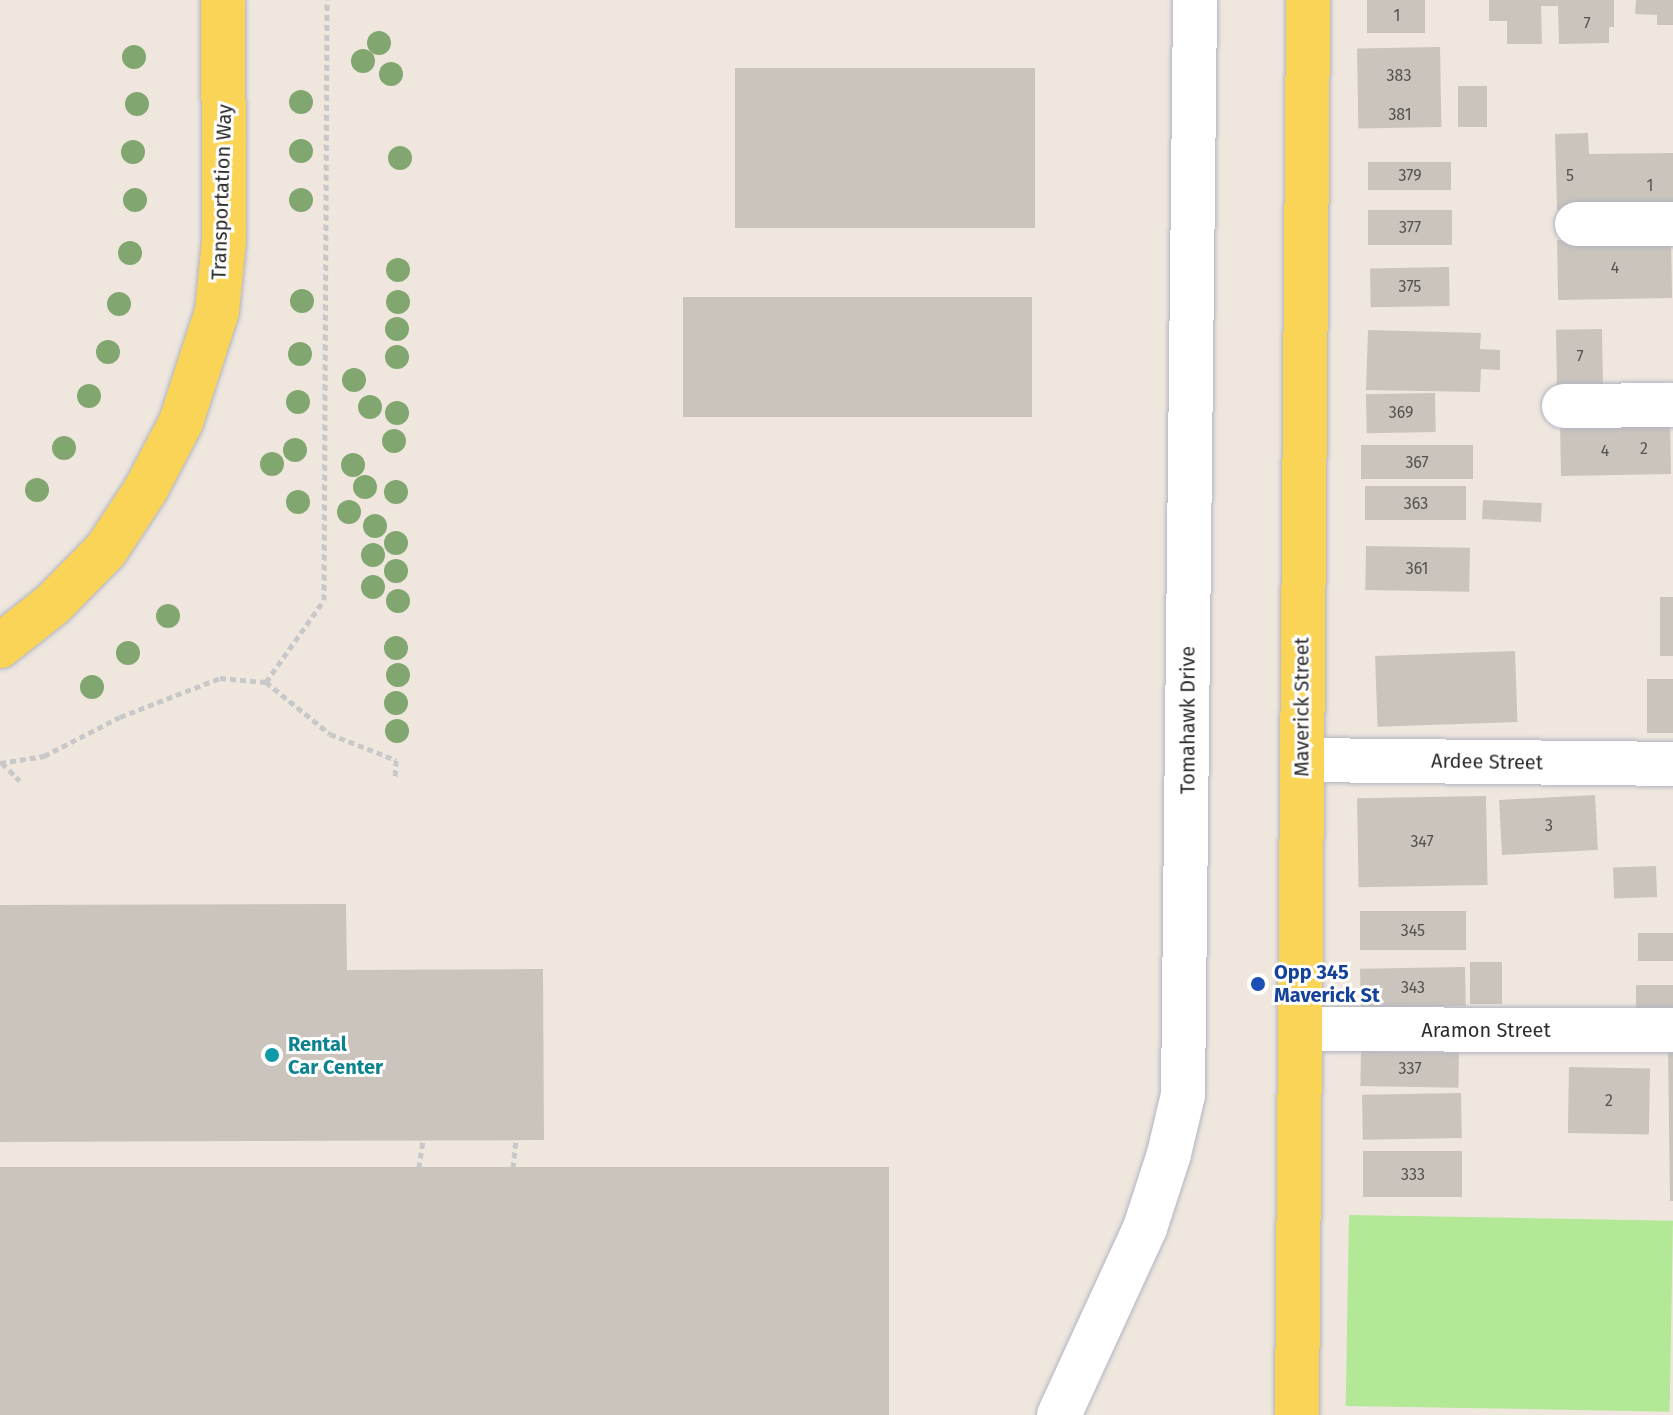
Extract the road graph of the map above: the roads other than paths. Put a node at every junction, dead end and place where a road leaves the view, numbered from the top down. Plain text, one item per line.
1 (223, 0) edge
2 (1195, 0) edge
3 (1308, 0) edge
4 (1577, 224) dead end
5 (1673, 224) edge
6 (1673, 405) edge
7 (1564, 406) dead end
8 (0, 646) edge
9 (1302, 760) junction
10 (1673, 764) edge
11 (1300, 1029) junction
12 (1673, 1030) edge
13 (1059, 1415) edge
14 (1297, 1415) edge

1 - 8 main road, Transportation Way
2 - 13 street, Tomahawk Drive
3 - 9 main road, Maverick Street
4 - 5 street
6 - 7 street
9 - 10 street, Ardee Street
9 - 11 main road, Maverick Street
11 - 12 street, Aramon Street
11 - 14 main road, Maverick Street

